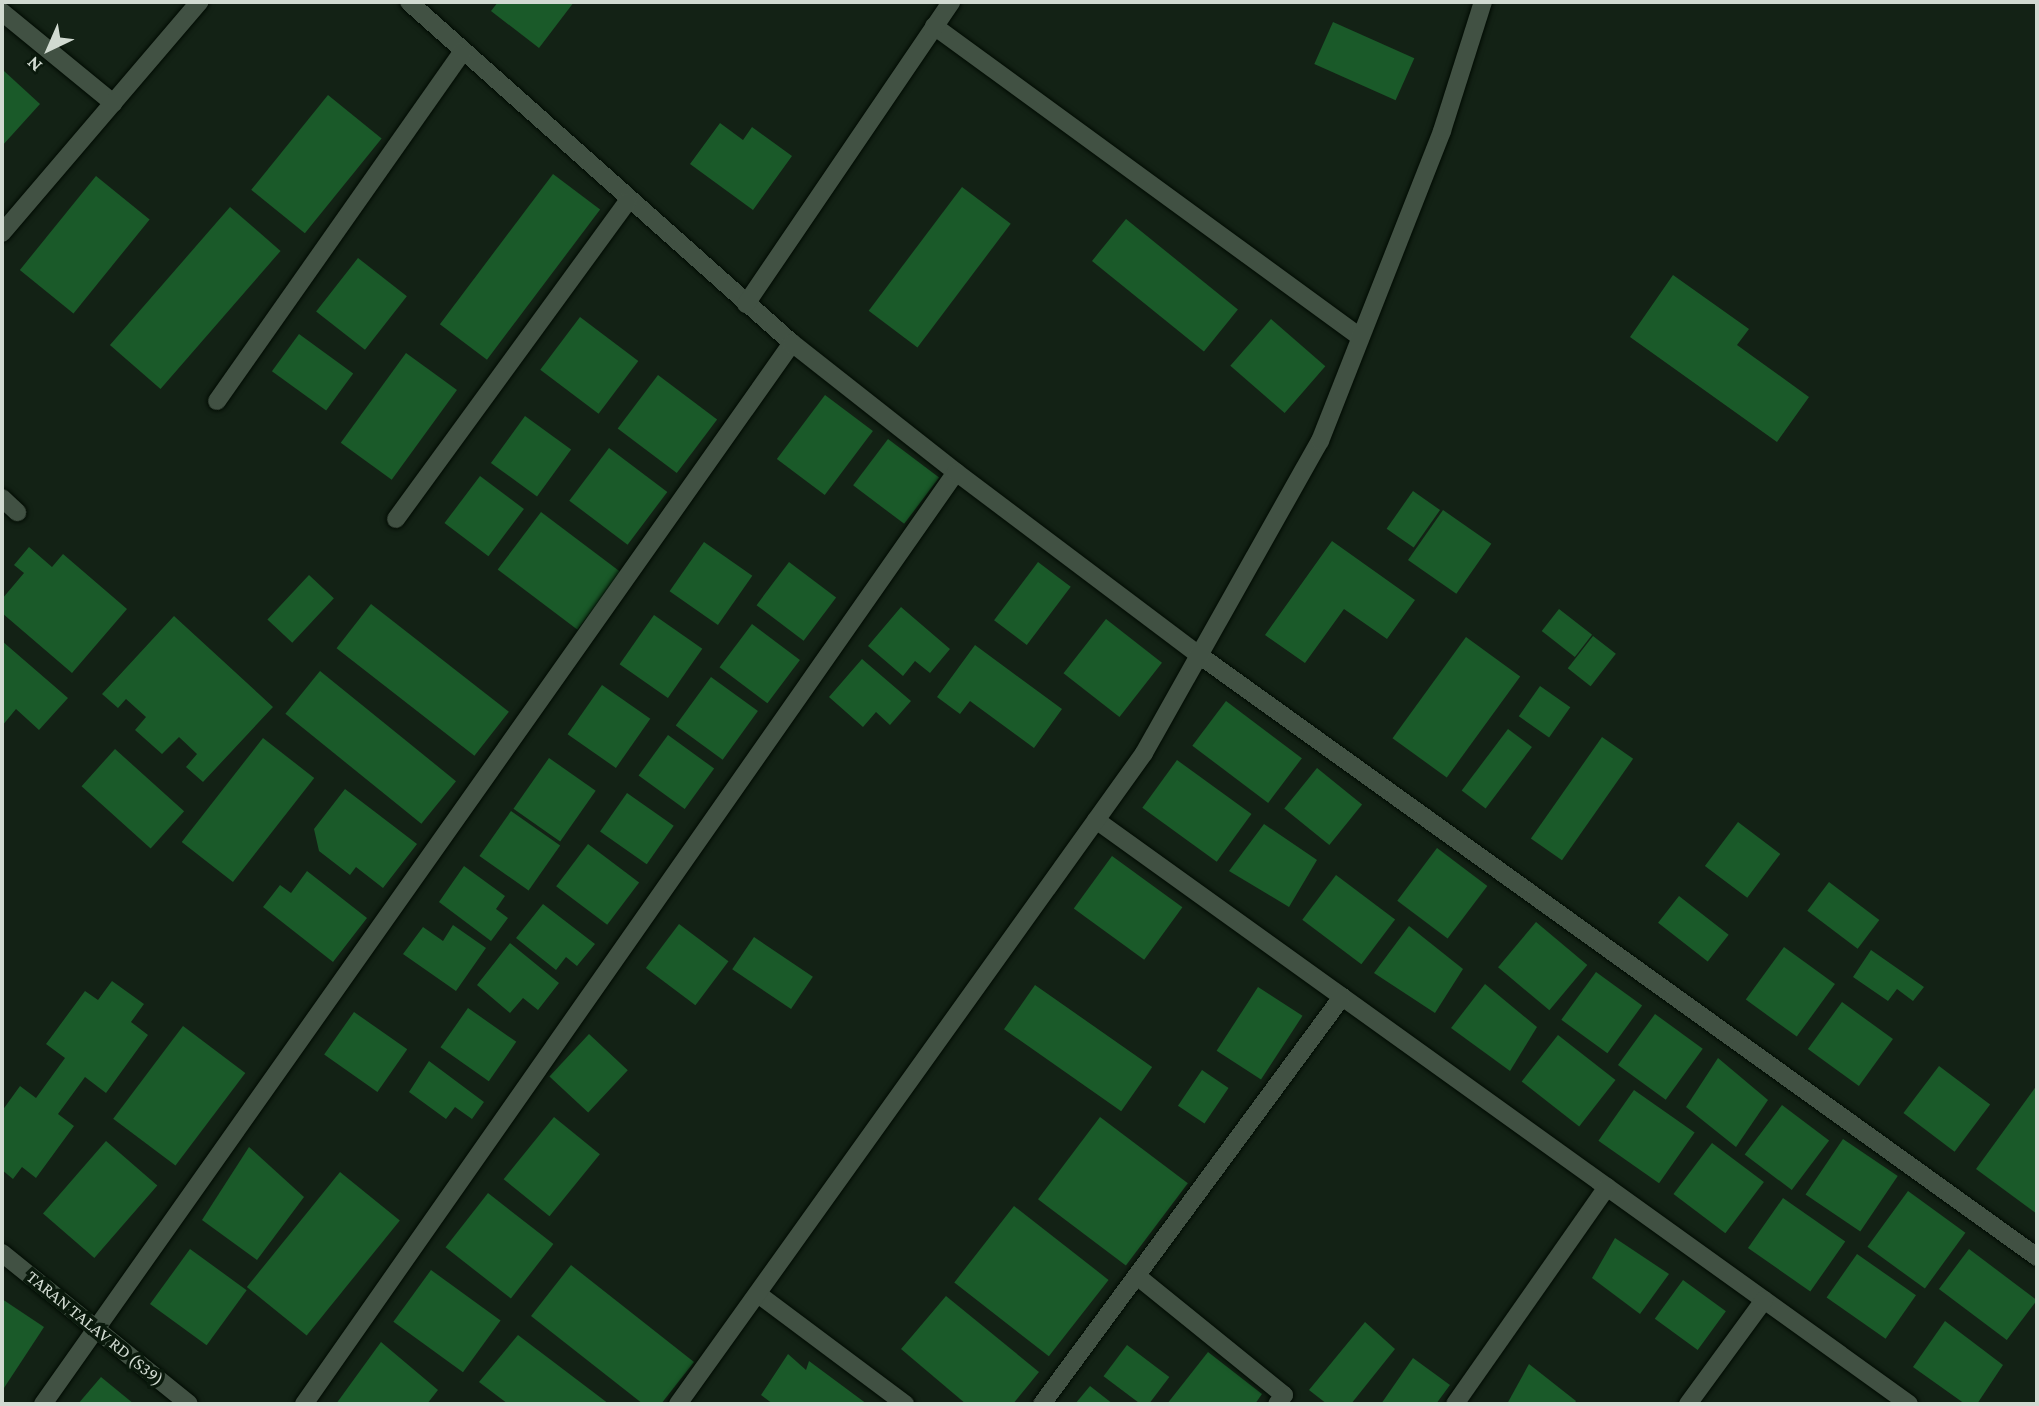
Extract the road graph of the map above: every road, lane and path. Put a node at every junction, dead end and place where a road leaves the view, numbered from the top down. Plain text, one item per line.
1 (199, 2) edge
2 (951, 2) edge
3 (1483, 2) edge
4 (419, 5) edge
5 (2, 12) edge
6 (934, 26) junction
7 (463, 51) junction
8 (113, 103) junction
9 (627, 202) junction
10 (2, 233) edge
11 (746, 304) junction
12 (1360, 337) junction
13 (792, 343) junction
14 (217, 401) dead end
15 (956, 472) junction
16 (2, 498) edge
17 (17, 512) dead end
18 (396, 519) dead end
19 (1199, 655) junction
20 (1096, 820) junction
21 (1342, 997) junction
22 (1607, 1187) junction
23 (2, 1253) edge
24 (2037, 1257) edge
25 (1137, 1276) junction
26 (758, 1294) junction
27 (1764, 1300) junction
28 (97, 1328) junction
29 (43, 1404) edge
30 (189, 1404) edge
31 (304, 1404) edge
32 (678, 1404) edge
33 (905, 1404) edge
34 (1042, 1404) edge
35 (1277, 1404) edge
36 (1455, 1404) edge
37 (1688, 1404) edge
38 (1909, 1404) edge

1 - 8 street
2 - 6 street
3 - 12 street
4 - 7 street
5 - 8 street
6 - 11 street
6 - 12 street
7 - 9 street
7 - 14 street
8 - 10 street
9 - 11 street
9 - 18 street
11 - 13 street
12 - 19 street
13 - 15 street
13 - 28 street
15 - 19 street
15 - 31 street
16 - 17 street
19 - 20 street
19 - 24 street
20 - 21 street
20 - 26 street
21 - 22 street
21 - 25 street
22 - 27 street
22 - 36 street
23 - 28 street, TARAN TALAV RD (S39)
25 - 34 street
25 - 35 street
26 - 32 street
26 - 33 street
27 - 37 street
27 - 38 street
28 - 29 street
28 - 30 street, TARAN TALAV RD (S39)

